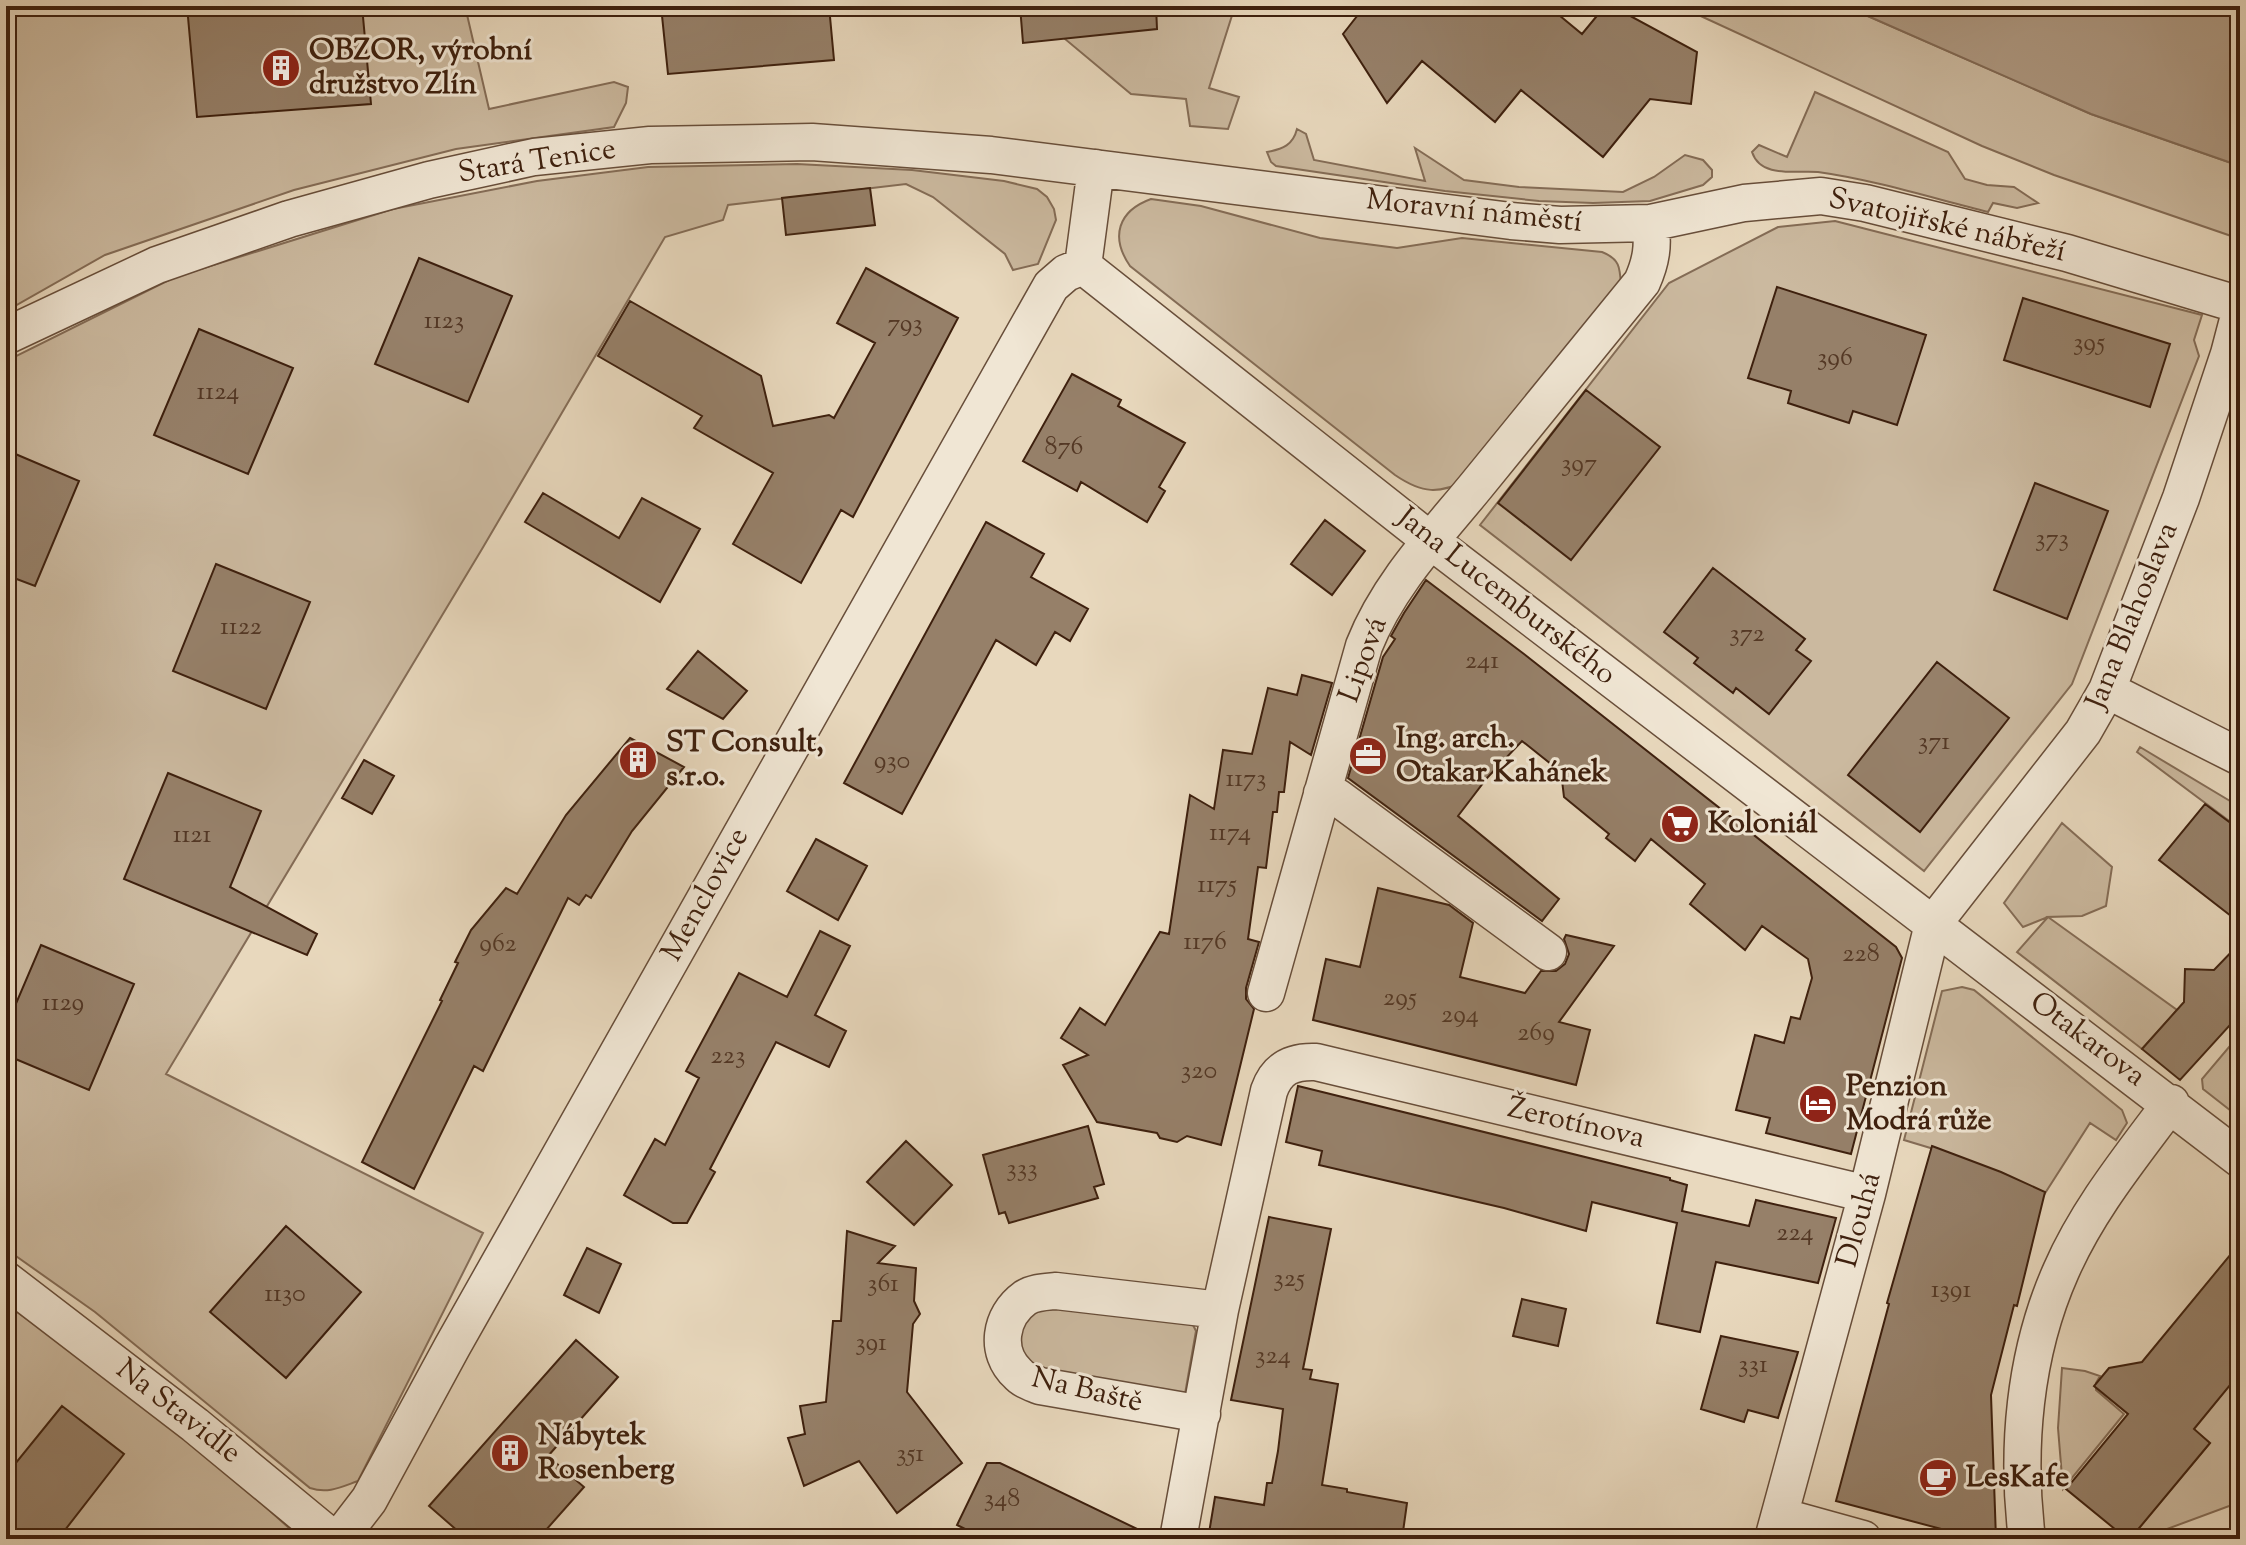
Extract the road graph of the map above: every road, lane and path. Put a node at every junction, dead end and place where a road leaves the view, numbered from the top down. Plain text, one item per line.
1 (1096, 168) junction
2 (1650, 223) junction
3 (1083, 266) junction
4 (2240, 305) edge
5 (2240, 312) edge
6 (6, 336) edge
7 (1431, 541) junction
8 (2107, 690) junction
9 (2240, 757) edge
10 (1322, 793) junction
11 (1933, 924) junction
12 (1548, 952) dead end
13 (1266, 993) dead end
14 (2171, 1103) junction
15 (2240, 1159) edge
16 (1867, 1194) junction
17 (12, 1285) edge
18 (1220, 1310) junction
19 (1202, 1414) junction
20 (1777, 1527) edge
21 (336, 1539) edge
22 (1178, 1539) edge
23 (1863, 1539) edge
24 (2027, 1539) edge

1 - 2 street, Moravní náměstí
1 - 3 street
1 - 6 street, Stará Tenice
2 - 4 street, Svatojiřské nábřeží
2 - 7 street
3 - 7 street, Jana Lucemburského
3 - 21 street, Menclovice
5 - 8 street, Jana Blahoslava
7 - 10 street, Lipová
7 - 11 street, Jana Lucemburského
8 - 9 street
8 - 11 street, Jana Blahoslava
10 - 12 street
10 - 13 street, Lipová
11 - 14 street, Otakarova
11 - 16 street, Dlouhá
14 - 15 street, Otakarova
14 - 24 street
16 - 18 street, Žerotínova
16 - 20 street, Dlouhá
17 - 21 street, Na Stavidle
18 - 19 street
18 - 19 street, Na Baště
19 - 22 street
20 - 23 street, Dlouhá

